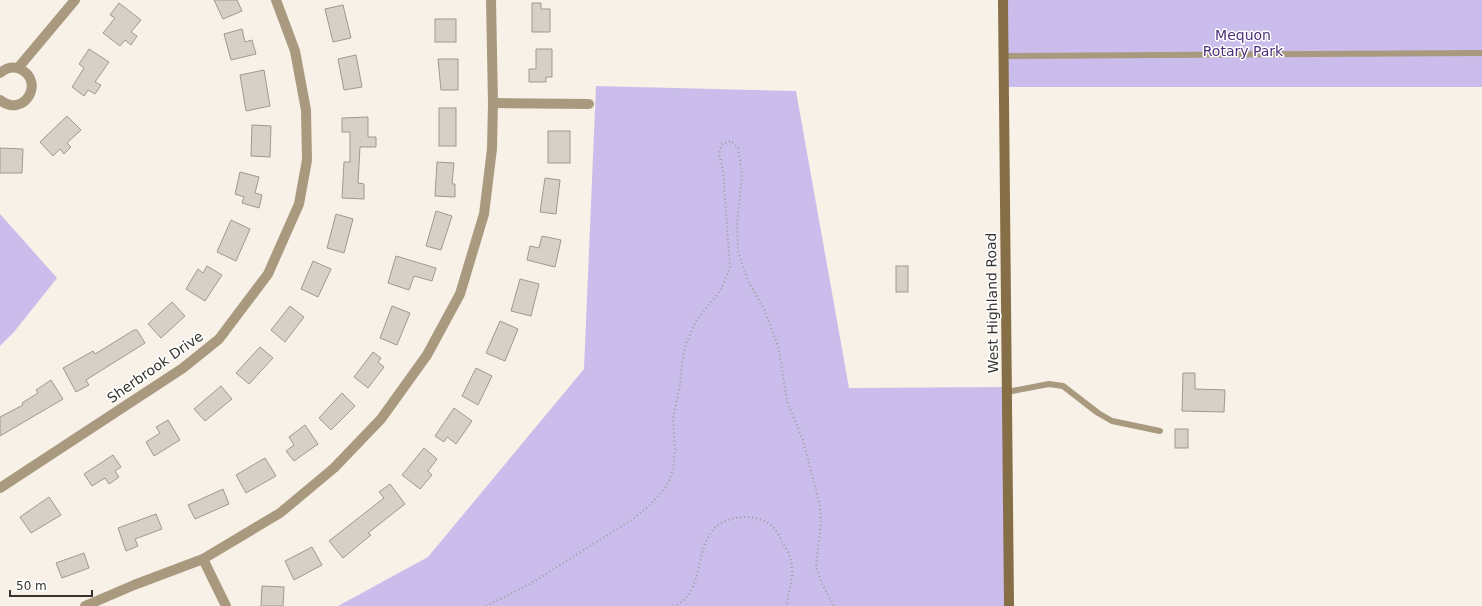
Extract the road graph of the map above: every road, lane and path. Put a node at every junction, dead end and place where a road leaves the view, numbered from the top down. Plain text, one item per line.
1 (75, 0) edge
2 (276, 0) edge
3 (491, 0) edge
4 (1003, 0) edge
5 (1482, 53) edge
6 (1004, 56) junction
7 (18, 68) junction
8 (0, 73) edge
9 (0, 100) edge
10 (493, 103) junction
11 (589, 104) dead end
12 (1007, 392) junction
13 (1160, 431) dead end
14 (0, 488) edge
15 (204, 559) junction
16 (85, 606) edge
17 (226, 606) edge
18 (486, 606) edge
19 (673, 606) edge
20 (787, 606) edge
21 (834, 606) edge
22 (1009, 606) edge

1 - 7 street
2 - 14 street, Sherbrook Drive
3 - 10 street
4 - 6 main road, West Highland Road
5 - 6 lane
6 - 12 main road, West Highland Road
7 - 8 street
7 - 9 street
10 - 11 street
10 - 15 street
12 - 13 lane
12 - 22 main road, West Highland Road
15 - 16 street
15 - 17 street
18 - 21 path
19 - 20 path

